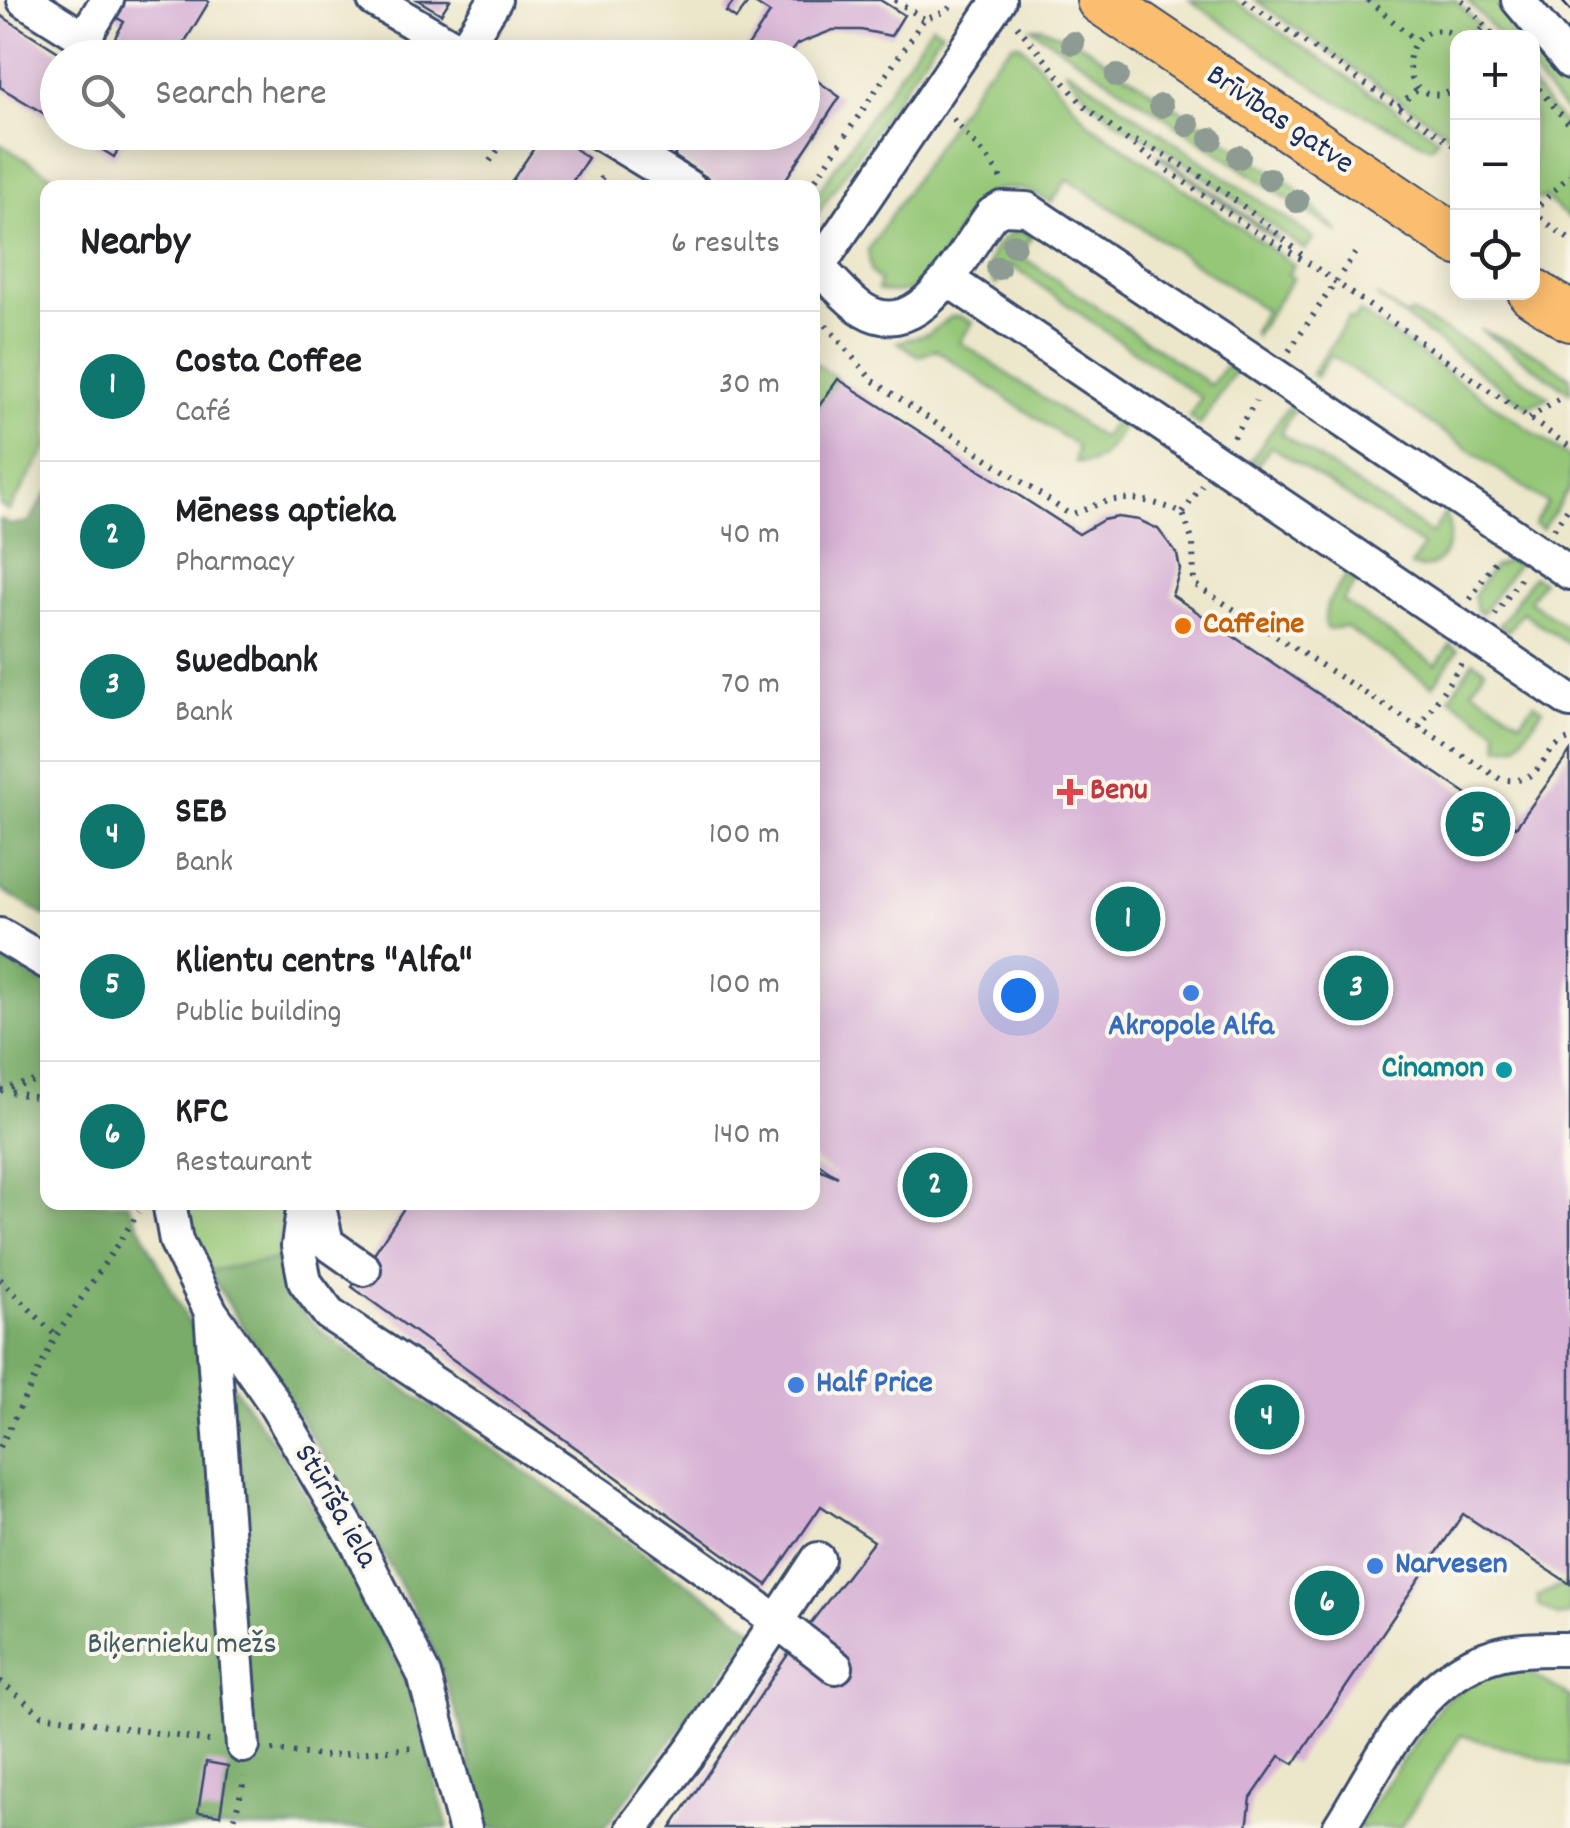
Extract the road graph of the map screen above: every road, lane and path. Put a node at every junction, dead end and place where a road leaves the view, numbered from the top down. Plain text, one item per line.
1 (24, 0) edge
2 (107, 0) edge
3 (374, 0) edge
4 (494, 0) edge
5 (896, 0) edge
6 (954, 0) edge
7 (1101, 0) edge
8 (1244, 0) edge
9 (1368, 0) edge
10 (1462, 0) edge
11 (1525, 2) edge
12 (1006, 11) edge
13 (924, 20) junction
14 (1486, 26) junction
15 (1482, 30) edge
16 (1489, 30) edge
17 (1450, 33) edge
18 (444, 40) edge
19 (475, 40) edge
20 (1416, 40) junction
21 (1570, 62) edge
22 (1419, 87) junction
23 (1450, 90) edge
24 (1540, 90) edge
25 (1399, 106) junction
26 (950, 114) dead end
27 (1570, 125) edge
28 (1128, 138) junction
29 (1450, 142) edge
30 (498, 150) edge
31 (628, 150) edge
32 (490, 161) dead end
33 (1570, 175) edge
34 (677, 180) edge
35 (815, 180) edge
36 (1013, 207) junction
37 (1534, 210) edge
38 (1540, 218) edge
39 (1450, 236) edge
40 (1570, 240) edge
41 (1356, 252) dead end
42 (820, 264) edge
43 (1313, 266) junction
44 (820, 277) edge
45 (947, 279) junction
46 (1335, 282) junction
47 (1540, 297) edge
48 (1570, 318) edge
49 (825, 324) dead end
50 (1283, 360) dead end
51 (1263, 390) dead end
52 (1563, 397) dead end
53 (1529, 418) junction
54 (1227, 447) dead end
55 (1570, 447) edge
56 (1209, 474) dead end
57 (1183, 513) junction
58 (1508, 556) dead end
59 (1570, 573) edge
60 (1472, 610) dead end
61 (1570, 701) edge
62 (1570, 739) edge
63 (0, 936) edge
64 (40, 958) edge
65 (40, 1080) edge
66 (0, 1089) edge
67 (40, 1098) edge
68 (146, 1210) edge
69 (158, 1210) edge
70 (303, 1210) edge
71 (320, 1210) edge
72 (364, 1269) dead end
73 (0, 1279) edge
74 (211, 1312) junction
75 (56, 1336) junction
76 (0, 1447) edge
77 (674, 1537) junction
78 (717, 1547) dead end
79 (818, 1559) dead end
80 (779, 1621) junction
81 (1570, 1648) edge
82 (836, 1667) dead end
83 (243, 1746) joint
84 (232, 1828) edge
85 (465, 1828) edge
86 (633, 1828) edge
87 (1339, 1828) edge

1 - 2 street
3 - 18 street
4 - 19 street
5 - 13 path
6 - 13 path
7 - 39 highway, Brīvības gatve
8 - 25 path
9 - 20 path
10 - 14 path
11 - 21 street
12 - 28 path
12 - 42 street
13 - 35 path
14 - 15 path
14 - 16 path
17 - 20 path
20 - 22 path
22 - 23 path
22 - 25 path
24 - 27 path
25 - 29 path
26 - 36 path
28 - 43 path
28 - 43 path
30 - 32 path
31 - 34 street
33 - 37 path
36 - 45 street
36 - 59 street
38 - 40 path
41 - 46 path
43 - 46 path
44 - 45 street
45 - 61 street
46 - 50 path
46 - 53 path
47 - 48 highway
49 - 57 path
51 - 54 path
52 - 53 path
53 - 55 path
56 - 57 path
57 - 62 path
58 - 60 path
63 - 64 street
65 - 66 path
66 - 67 path
68 - 75 path
69 - 74 street, Stūrīša iela
70 - 77 street
71 - 72 street
73 - 75 path
74 - 83 street
74 - 85 street, Stūrīša iela
75 - 76 path
77 - 78 street
77 - 80 street
79 - 80 street
80 - 82 street
80 - 86 street
81 - 87 street
83 - 84 path

